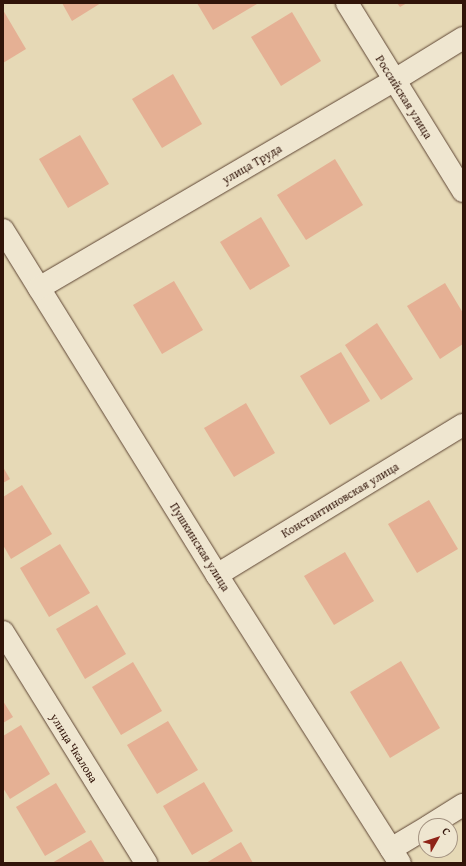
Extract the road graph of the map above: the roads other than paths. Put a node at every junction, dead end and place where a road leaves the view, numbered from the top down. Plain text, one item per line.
1 (347, 3) edge
2 (463, 38) edge
3 (393, 80) junction
4 (463, 191) edge
5 (3, 230) edge
6 (39, 288) junction
7 (463, 425) edge
8 (217, 575) junction
9 (3, 632) edge
10 (463, 805) edge
11 (442, 818) edge
12 (418, 835) edge
13 (395, 856) edge
14 (146, 863) edge

1 - 3 street, Российская улица
2 - 3 street, улица Труда
3 - 4 street, Российская улица
3 - 6 street, улица Труда
5 - 6 street, Пушкинская улица
6 - 8 street, Пушкинская улица
7 - 8 street, Константиновская улица
8 - 13 street, Пушкинская улица
9 - 14 street, улица Чкалова
10 - 11 street
12 - 13 street

